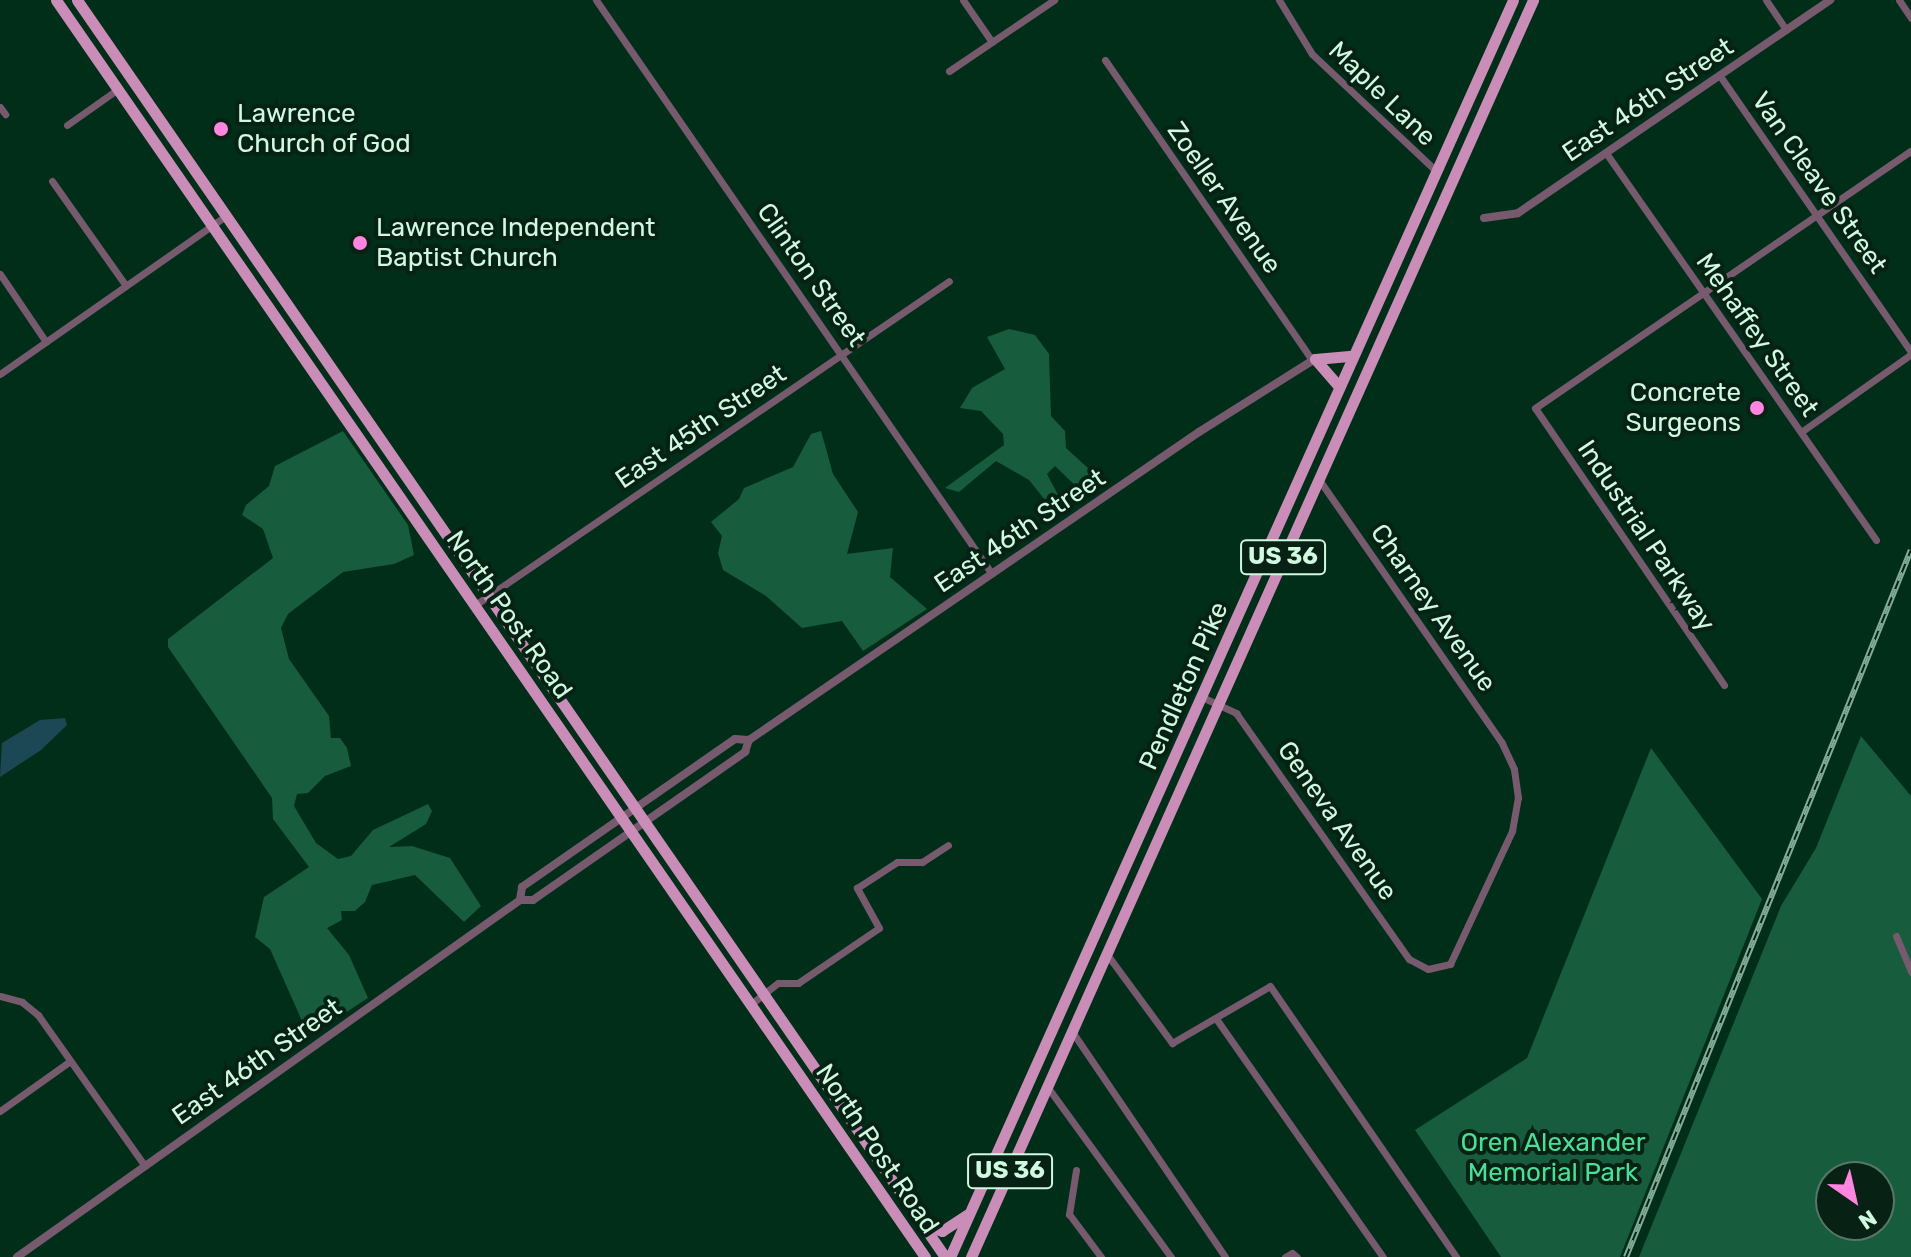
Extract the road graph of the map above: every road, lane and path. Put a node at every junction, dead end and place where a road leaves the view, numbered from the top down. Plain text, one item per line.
1 (56, 0) edge
2 (77, 0) edge
3 (596, 0) edge
4 (963, 0) edge
5 (1054, 0) edge
6 (1279, 0) edge
7 (1513, 0) edge
8 (1533, 0) edge
9 (1766, 0) edge
10 (1830, 0) edge
11 (1899, 0) edge
12 (1911, 18) edge
13 (1786, 30) junction
14 (992, 42) junction
15 (1105, 60) dead end
16 (949, 71) dead end
17 (1720, 76) junction
18 (118, 89) junction
19 (67, 125) dead end
20 (1911, 151) edge
21 (1606, 153) junction
22 (1436, 171) junction
23 (52, 181) dead end
24 (1818, 215) junction
25 (226, 216) junction
26 (1484, 218) dead end
27 (212, 226) junction
28 (0, 274) edge
29 (949, 281) dead end
30 (126, 286) junction
31 (1703, 293) junction
32 (46, 342) junction
33 (1911, 353) edge
34 (843, 355) junction
35 (1352, 356) junction
36 (1313, 359) junction
37 (0, 374) edge
38 (1339, 387) junction
39 (1801, 432) junction
40 (1318, 478) junction
41 (1876, 540) dead end
42 (992, 574) junction
43 (489, 595) junction
44 (475, 605) junction
45 (1724, 685) dead end
46 (1202, 697) junction
47 (1218, 703) junction
48 (749, 740) junction
49 (636, 807) junction
50 (622, 817) junction
51 (645, 821) junction
52 (632, 830) junction
53 (948, 845) dead end
54 (520, 900) junction
55 (1896, 936) dead end
56 (1106, 953) junction
57 (1435, 970) joint
58 (1911, 972) edge
59 (763, 993) junction
60 (0, 996) edge
61 (751, 1004) junction
62 (1217, 1020) junction
63 (1071, 1030) junction
64 (70, 1061) junction
65 (1046, 1085) junction
66 (0, 1111) edge
67 (145, 1166) junction
68 (1076, 1170) dead end
69 (970, 1212) junction
70 (922, 1224) junction
71 (17, 1257) edge
72 (925, 1257) edge
73 (948, 1257) edge
74 (971, 1257) edge
75 (1101, 1257) edge
76 (1171, 1257) edge
77 (1225, 1257) edge
78 (1285, 1257) edge
79 (1297, 1257) edge
80 (1383, 1257) edge
81 (1456, 1257) edge

1 - 18 main road, North Post Road
2 - 25 main road, North Post Road
3 - 34 street, Clinton Street
4 - 14 street
5 - 14 street
6 - 22 street, Maple Lane
7 - 22 main road, Pendleton Pike / US 36
8 - 40 main road, Pendleton Pike / US 36
9 - 13 street
10 - 13 street, East 46th Street
11 - 12 street
13 - 17 street, East 46th Street
14 - 16 street
15 - 36 street, Zoeller Avenue
17 - 21 street, East 46th Street
17 - 24 street, Van Cleave Street
18 - 19 street
18 - 27 main road, North Post Road
20 - 24 street
21 - 26 street, East 46th Street
21 - 31 street, Mehaffey Street
22 - 35 main road, Pendleton Pike / US 36
23 - 30 street
24 - 31 street
24 - 33 street, Van Cleave Street
25 - 27 street
25 - 43 main road, North Post Road
27 - 30 street
27 - 44 main road, North Post Road
28 - 32 street
29 - 34 street, East 45th Street
30 - 32 street
31 - 39 street, Mehaffey Street
31 - 45 street, Industrial Parkway
32 - 37 street
33 - 39 street
34 - 42 street, Clinton Street
34 - 43 street, East 45th Street
35 - 36 main road
35 - 38 main road, Pendleton Pike / US 36
36 - 38 main road
36 - 42 street, East 46th Street
38 - 46 main road, Pendleton Pike / US 36
39 - 41 street, Mehaffey Street
40 - 47 main road, Pendleton Pike / US 36
40 - 57 street, Charney Avenue
42 - 48 street, East 46th Street
43 - 44 street, East 45th Street
43 - 49 main road, North Post Road
44 - 50 main road, North Post Road
46 - 47 street, Geneva Avenue
46 - 69 main road, Pendleton Pike / US 36
47 - 56 main road, Pendleton Pike / US 36
47 - 57 street, Geneva Avenue
48 - 49 street, East 46th Street
48 - 51 street, East 46th Street
49 - 50 street, East 46th Street
49 - 51 main road, North Post Road
50 - 52 main road, North Post Road
50 - 54 street, East 46th Street
51 - 52 street, East 46th Street
51 - 59 main road, North Post Road
52 - 54 street, East 46th Street
52 - 61 main road, North Post Road
53 - 59 street
54 - 67 street, East 46th Street
55 - 58 street
56 - 62 street
56 - 63 main road, Pendleton Pike / US 36
59 - 61 street
59 - 70 main road, North Post Road
60 - 64 street
61 - 72 main road, North Post Road
62 - 80 street
62 - 81 street
63 - 65 main road, Pendleton Pike / US 36
63 - 77 street
64 - 66 street
64 - 67 street
65 - 74 main road, Pendleton Pike / US 36
65 - 76 street
67 - 71 street, East 46th Street
68 - 75 street
69 - 70 main road
69 - 73 main road, Pendleton Pike / US 36
70 - 73 main road, North Post Road
78 - 79 street

